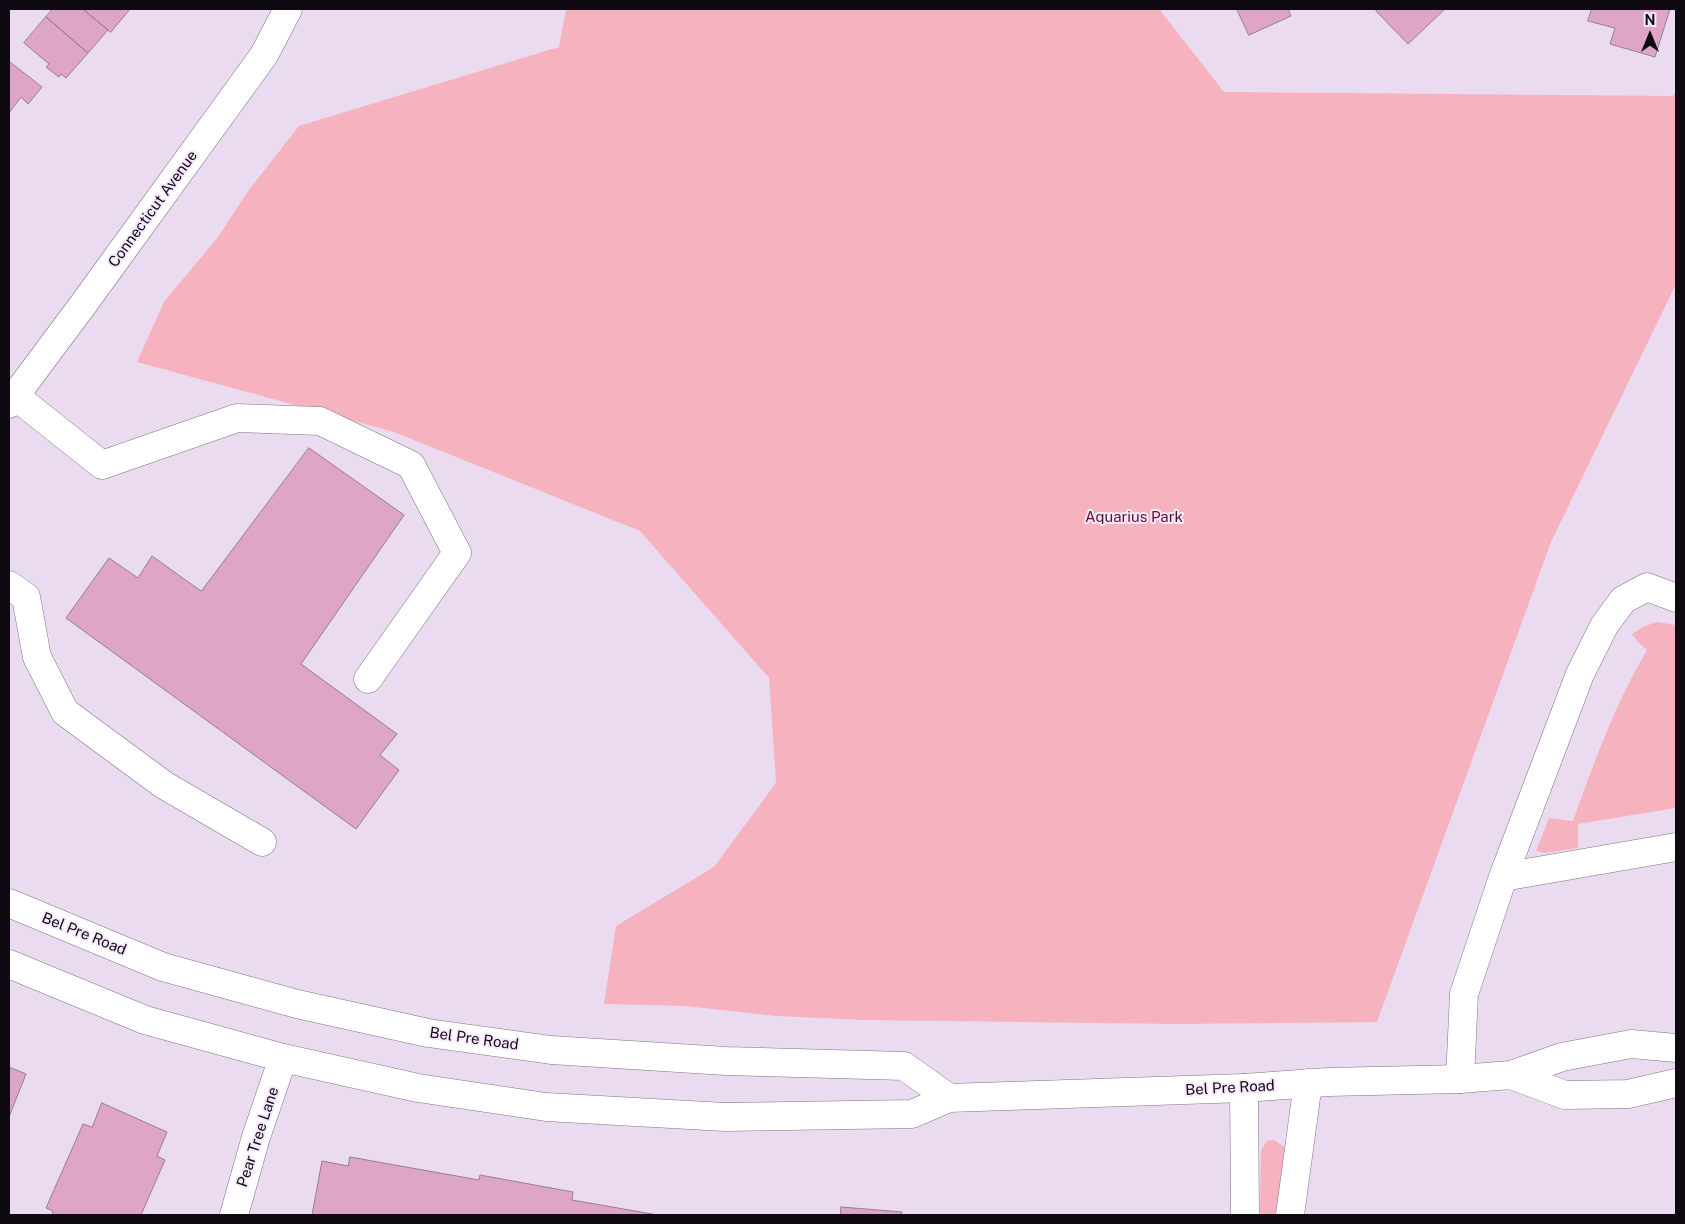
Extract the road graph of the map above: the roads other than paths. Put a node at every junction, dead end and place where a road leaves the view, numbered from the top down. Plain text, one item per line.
1 (288, 9) edge
2 (12, 400) edge
3 (9, 585) edge
4 (1676, 598) edge
5 (368, 678) dead end
6 (262, 842) dead end
7 (1676, 847) edge
8 (1503, 877) junction
9 (9, 903) edge
10 (9, 964) edge
11 (1676, 1048) edge
12 (283, 1058) junction
13 (1511, 1075) junction
14 (1460, 1079) junction
15 (1308, 1083) junction
16 (1676, 1083) edge
17 (1244, 1088) junction
18 (949, 1098) junction
19 (234, 1215) edge
20 (1246, 1215) edge
21 (1290, 1215) edge

1 - 2 main road, Connecticut Avenue
2 - 5 main road
3 - 6 main road
4 - 8 main road
7 - 8 main road
8 - 14 main road
9 - 18 main road, Bel Pre Road
10 - 12 main road, Bel Pre Road
11 - 13 main road, Bel Pre Road
12 - 18 main road, Bel Pre Road
12 - 19 main road, Pear Tree Lane
13 - 14 main road, Bel Pre Road
13 - 16 main road, Bel Pre Road
14 - 15 main road, Bel Pre Road
15 - 17 main road, Bel Pre Road
15 - 21 main road
17 - 18 main road, Bel Pre Road
17 - 20 main road

